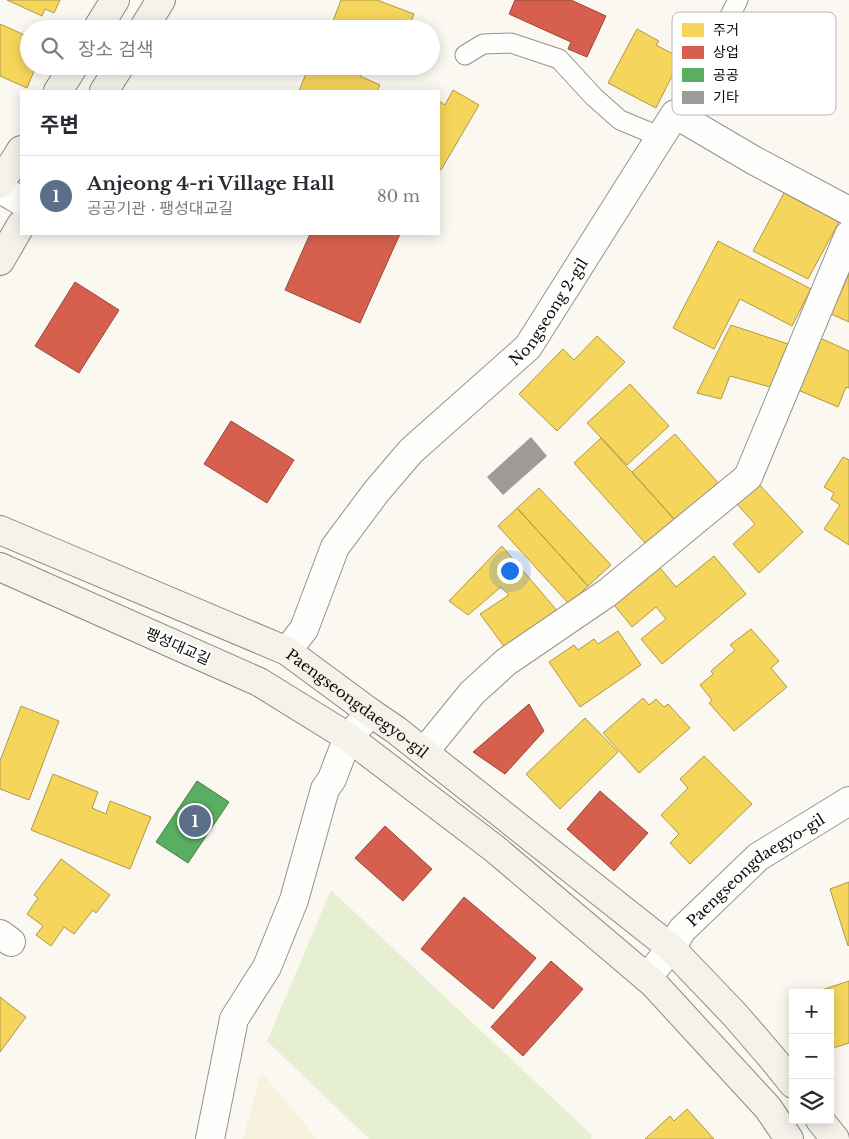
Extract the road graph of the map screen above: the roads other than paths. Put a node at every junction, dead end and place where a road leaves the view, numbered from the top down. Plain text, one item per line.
1 (115, 0) edge
2 (161, 0) edge
3 (738, 0) edge
4 (732, 12) edge
5 (103, 20) edge
6 (149, 20) edge
7 (465, 55) dead end
8 (68, 75) edge
9 (114, 75) edge
10 (59, 90) edge
11 (105, 90) edge
12 (674, 115) edge
13 (668, 126) junction
14 (20, 152) edge
15 (0, 184) edge
16 (0, 189) edge
17 (20, 200) edge
18 (849, 212) edge
19 (20, 228) edge
20 (849, 235) edge
21 (0, 261) edge
22 (0, 530) edge
23 (0, 566) edge
24 (287, 651) junction
25 (371, 713) junction
26 (348, 737) junction
27 (424, 752) junction
28 (849, 801) edge
29 (671, 948) junction
30 (647, 978) junction
31 (789, 1079) edge
32 (823, 1124) edge
33 (210, 1139) edge
34 (789, 1139) edge
35 (834, 1139) edge

1 - 5 main road
2 - 6 main road
3 - 4 lane
7 - 13 lane
8 - 10 main road
9 - 11 main road
12 - 13 lane
13 - 18 street
13 - 24 street, Nongseong 2-gil
14 - 15 main road
16 - 17 street
19 - 21 main road
20 - 27 street
22 - 24 main road, Paengseongdaegyo-gil
23 - 26 main road, 팽성대교길
24 - 25 main road, Paengseongdaegyo-gil
25 - 26 street
25 - 27 main road, Paengseongdaegyo-gil
26 - 30 main road, 팽성대교길
26 - 33 street
27 - 29 main road, Paengseongdaegyo-gil
28 - 29 street, Paengseongdaegyo-gil
29 - 30 street
29 - 31 main road, Paengseongdaegyo-gil
30 - 34 main road, 팽성대교길
32 - 35 main road

